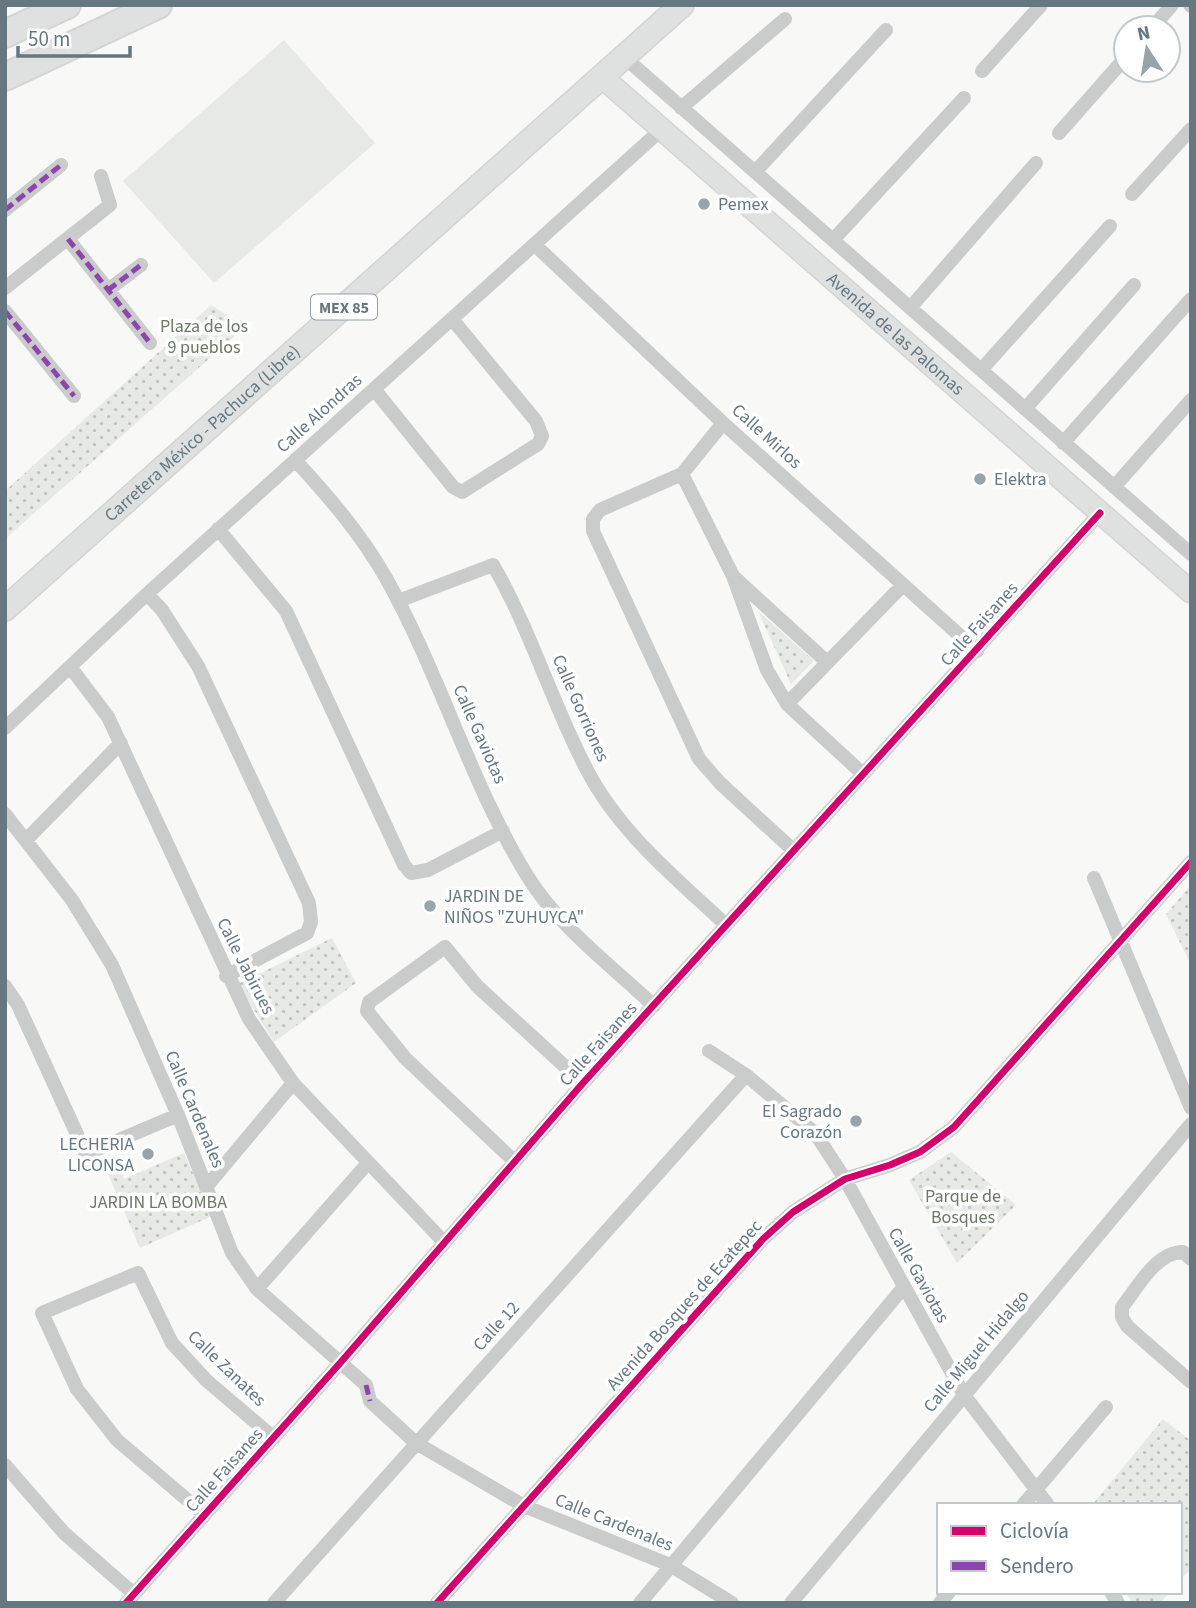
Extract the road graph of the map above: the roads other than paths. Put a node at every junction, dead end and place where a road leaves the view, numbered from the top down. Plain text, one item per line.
1 (67, 5) edge
2 (158, 5) edge
3 (682, 5) edge
4 (1041, 5) edge
5 (785, 19) dead end
6 (886, 30) dead end
7 (5, 34) edge
8 (624, 57) junction
9 (982, 71) dead end
10 (1112, 73) edge
11 (5, 77) edge
12 (602, 77) junction
13 (964, 98) dead end
14 (681, 108) junction
15 (1191, 129) edge
16 (662, 130) junction
17 (1059, 133) dead end
18 (1036, 163) dead end
19 (61, 165) dead end
20 (755, 172) junction
21 (101, 176) dead end
22 (1132, 194) dead end
23 (5, 210) edge
24 (1110, 226) dead end
25 (68, 239) junction
26 (833, 240) junction
27 (535, 245) junction
28 (141, 265) dead end
29 (1134, 285) dead end
30 (5, 288) edge
31 (108, 290) junction
32 (1191, 299) edge
33 (910, 307) junction
34 (5, 311) edge
35 (452, 319) junction
36 (150, 343) dead end
37 (981, 370) junction
38 (374, 389) junction
39 (74, 396) dead end
40 (1191, 400) edge
41 (1025, 409) junction
42 (723, 423) junction
43 (1063, 443) junction
44 (295, 460) junction
45 (682, 474) junction
46 (1114, 487) junction
47 (1100, 513) junction
48 (218, 529) junction
49 (1191, 554) edge
50 (733, 576) junction
51 (903, 585) junction
52 (1191, 592) edge
53 (147, 593) junction
54 (398, 601) junction
55 (5, 609) edge
56 (977, 651) junction
57 (827, 662) junction
58 (71, 668) junction
59 (787, 704) junction
60 (5, 728) edge
61 (121, 743) junction
62 (863, 774) junction
63 (5, 814) edge
64 (503, 831) junction
65 (27, 839) junction
66 (793, 850) junction
67 (1191, 862) edge
68 (1094, 878) dead end
69 (726, 925) junction
70 (1121, 942) junction
71 (226, 976) junction
72 (5, 986) edge
73 (654, 1006) junction
74 (709, 1051) dead end
75 (746, 1074) junction
76 (293, 1083) junction
77 (583, 1083) junction
78 (1191, 1108) edge
79 (178, 1115) junction
80 (1191, 1124) edge
81 (514, 1161) junction
82 (367, 1164) junction
83 (845, 1179) junction
84 (207, 1186) junction
85 (444, 1242) junction
86 (1191, 1258) edge
87 (903, 1287) junction
88 (257, 1289) junction
89 (341, 1362) junction
90 (1191, 1382) edge
91 (964, 1395) junction
92 (1106, 1407) dead end
93 (274, 1438) junction
94 (416, 1443) junction
95 (5, 1465) edge
96 (1036, 1489) junction
97 (1025, 1503) edge
98 (1046, 1503) edge
99 (524, 1506) junction
100 (205, 1515) junction
101 (670, 1565) junction
102 (130, 1598) edge
103 (274, 1603) edge
104 (437, 1603) edge
105 (640, 1603) edge
106 (732, 1603) edge
107 (791, 1603) edge

1 - 7 highway
2 - 11 highway
3 - 8 main road, Carretera México - Pachuca (Libre) / MEX 85
4 - 9 street
5 - 14 street
6 - 20 street
8 - 12 main road, Carretera México - Pachuca (Libre) / MEX 85
8 - 14 street, Avenida de las Palomas
10 - 17 street
12 - 16 main road, Avenida de las Palomas
12 - 55 main road, Carretera México - Pachuca (Libre) / MEX 85
13 - 26 street
14 - 20 street, Avenida de las Palomas
15 - 22 street
16 - 27 street, Calle Alondras
16 - 47 main road, Avenida de las Palomas
18 - 33 street
19 - 23 street
20 - 26 street, Avenida de las Palomas
21 - 25 street
24 - 37 street
25 - 30 street
25 - 31 street
26 - 33 street, Avenida de las Palomas
27 - 35 street, Calle Alondras
27 - 42 street, Calle Mirlos
28 - 31 street
29 - 41 street
31 - 36 street
32 - 43 street
33 - 37 street, Avenida de las Palomas
34 - 39 street
35 - 38 street, Calle Alondras
35 - 38 street
37 - 41 street, Avenida de las Palomas
38 - 44 street, Calle Alondras
40 - 46 street
41 - 43 street, Avenida de las Palomas
42 - 45 street
42 - 51 street, Calle Mirlos
43 - 46 street, Avenida de las Palomas
44 - 48 street, Calle Alondras
44 - 54 street, Calle Gaviotas
45 - 50 street
45 - 66 street
46 - 49 street, Avenida de las Palomas
47 - 52 main road, Avenida de las Palomas
47 - 56 street, Calle Faisanes
48 - 53 street, Calle Alondras
48 - 64 street
50 - 57 street
50 - 59 street
51 - 56 street, Calle Mirlos
51 - 57 street
53 - 58 street, Calle Alondras
53 - 71 street
54 - 64 street, Calle Gaviotas
54 - 69 street, Calle Gorriones
56 - 62 street, Calle Faisanes
57 - 59 street
58 - 60 street, Calle Alondras
58 - 61 street, Calle Jabirues
59 - 62 street
61 - 65 street
61 - 71 street, Calle Jabirues
62 - 66 street, Calle Faisanes
63 - 65 street, Calle Cardenales
64 - 73 street, Calle Gaviotas
65 - 79 street, Calle Cardenales
66 - 69 street, Calle Faisanes
67 - 70 street, Avenida Bosques de Ecatepec
68 - 70 street
69 - 73 street, Calle Faisanes
70 - 78 street
70 - 83 street, Avenida Bosques de Ecatepec
71 - 76 street, Calle Jabirues
72 - 79 street
73 - 77 street, Calle Faisanes
74 - 75 street, Calle Gaviotas
75 - 83 street, Calle Gaviotas
75 - 94 street, Calle 12
76 - 82 street, Calle Jabirues
76 - 84 street
77 - 81 street, Calle Faisanes
77 - 81 street
79 - 84 street, Calle Cardenales
80 - 91 street, Calle Miguel Hidalgo
81 - 85 street, Calle Faisanes
82 - 85 street, Calle Jabirues
82 - 88 street
83 - 87 street, Calle Gaviotas
83 - 99 street, Avenida Bosques de Ecatepec
84 - 88 street, Calle Cardenales
85 - 89 street, Calle Faisanes
86 - 90 street
87 - 91 street, Calle Gaviotas
87 - 101 street
88 - 89 street, Calle Cardenales
89 - 93 street, Calle Faisanes
89 - 94 street, Calle Cardenales
91 - 96 street, Calle Gaviotas
91 - 107 street, Calle Miguel Hidalgo
92 - 96 street
93 - 100 street, Calle Faisanes
93 - 100 street, Calle Zanates
94 - 99 street, Calle Cardenales
94 - 103 street, Calle 12
95 - 102 street
96 - 97 street
96 - 98 street, Calle Gaviotas
99 - 101 street, Calle Cardenales
99 - 104 street, Avenida Bosques de Ecatepec
100 - 102 street, Calle Faisanes
101 - 105 street
101 - 106 street, Calle Cardenales

